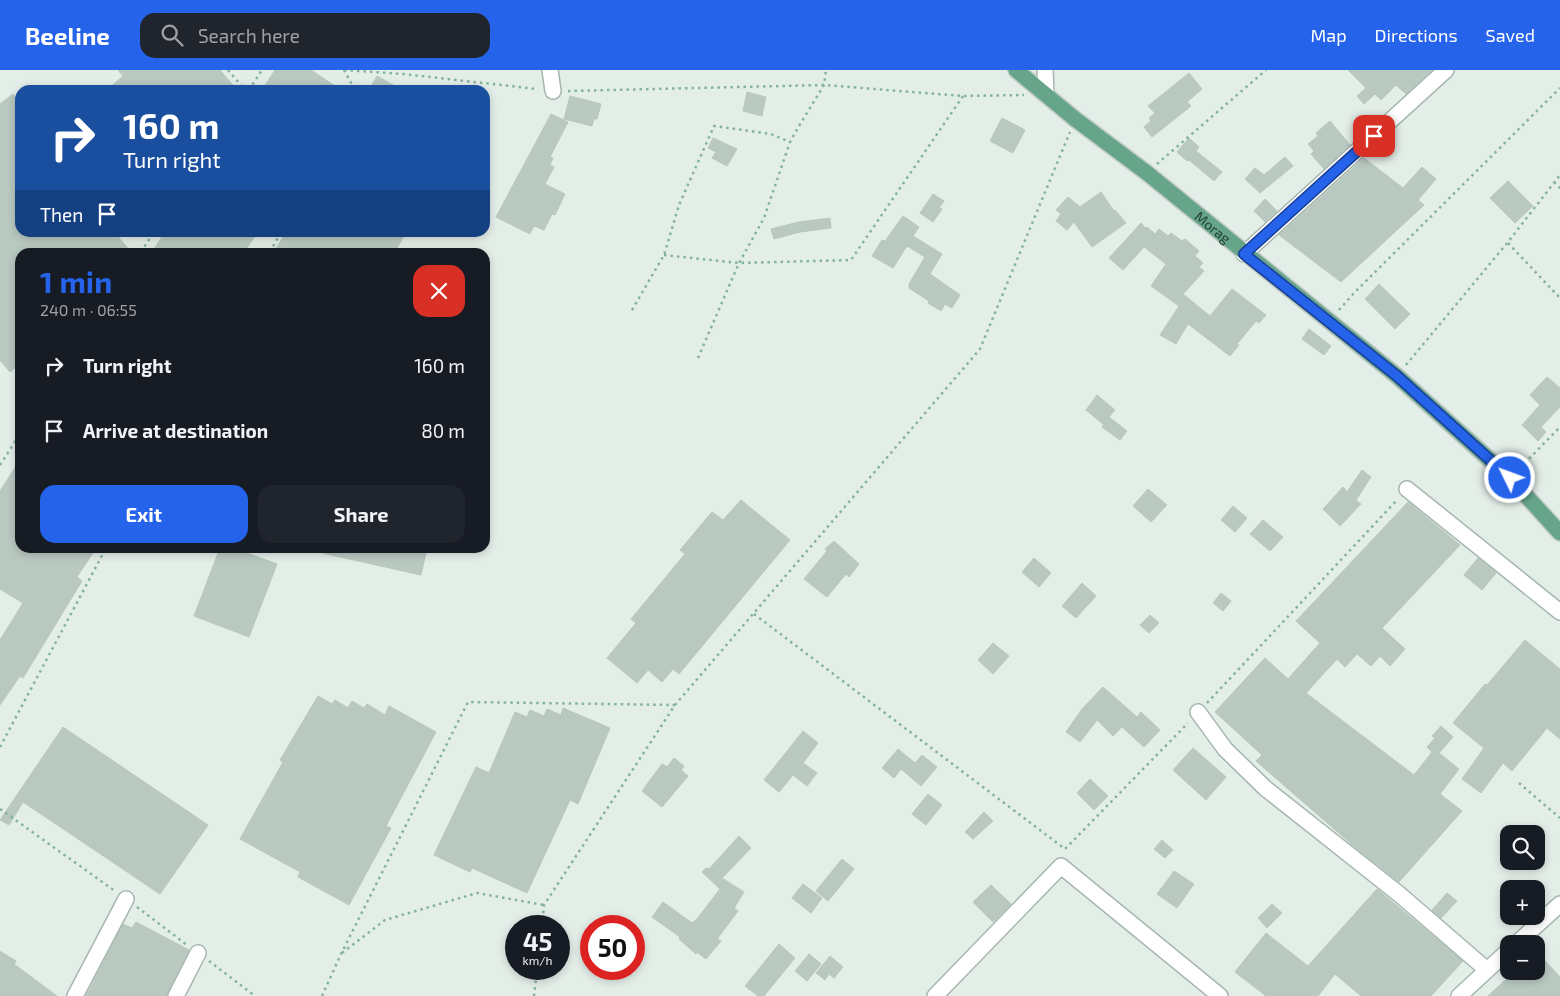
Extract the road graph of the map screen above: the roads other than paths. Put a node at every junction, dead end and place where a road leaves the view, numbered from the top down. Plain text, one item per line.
1 (550, 70) edge
2 (1016, 70) edge
3 (1045, 70) edge
4 (1446, 70) edge
5 (553, 91) road end
6 (1046, 95) junction
7 (1244, 254) junction
8 (1407, 489) road end
9 (1560, 533) edge
10 (1560, 612) edge
11 (1198, 712) road end
12 (126, 899) dead end
13 (1560, 904) edge
14 (1526, 935) edge
15 (198, 953) dead end
16 (1500, 958) edge
17 (1487, 970) junction
18 (75, 996) edge
19 (176, 996) edge
20 (935, 996) edge
21 (1220, 996) edge
22 (1459, 996) edge

1 - 5 street
2 - 6 main road, Morag
3 - 6 street
4 - 7 street
6 - 7 main road, Morag
7 - 9 main road, Morag
8 - 10 street
11 - 17 street
12 - 18 street
13 - 14 street
15 - 19 street
16 - 17 street
17 - 22 street
20 - 21 street

